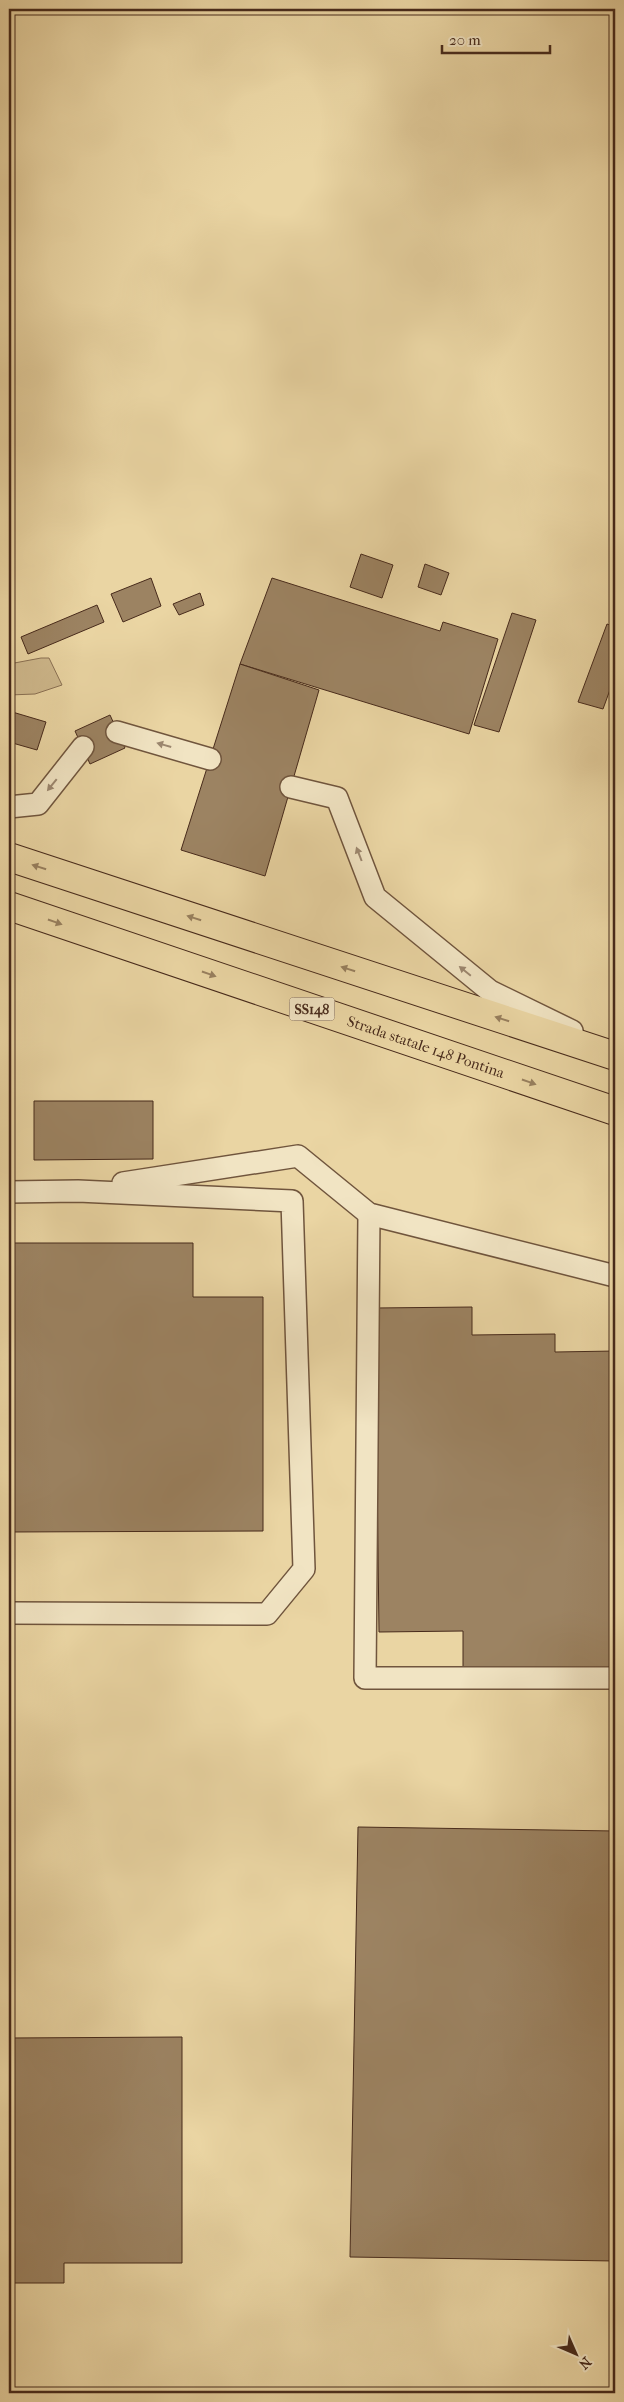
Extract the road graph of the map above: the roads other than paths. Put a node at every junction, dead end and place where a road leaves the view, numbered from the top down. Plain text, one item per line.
1 (117, 732) dead end
2 (83, 747) dead end
3 (210, 759) dead end
4 (291, 787) dead end
5 (9, 807) edge
6 (9, 857) edge
7 (9, 906) edge
8 (615, 1052) edge
9 (615, 1056) edge
10 (615, 1111) edge
11 (78, 1190) junction
12 (9, 1192) edge
13 (369, 1214) junction
14 (615, 1276) edge
15 (9, 1613) edge
16 (615, 1678) edge

3 -> 1 lane
2 -> 5 lane
8 -> 4 lane
9 -> 6 highway
7 -> 10 highway, Strada statale 148 Pontina / SS148
11 - 12 lane
11 - 13 lane
11 - 15 lane
13 - 14 lane
13 - 16 lane

